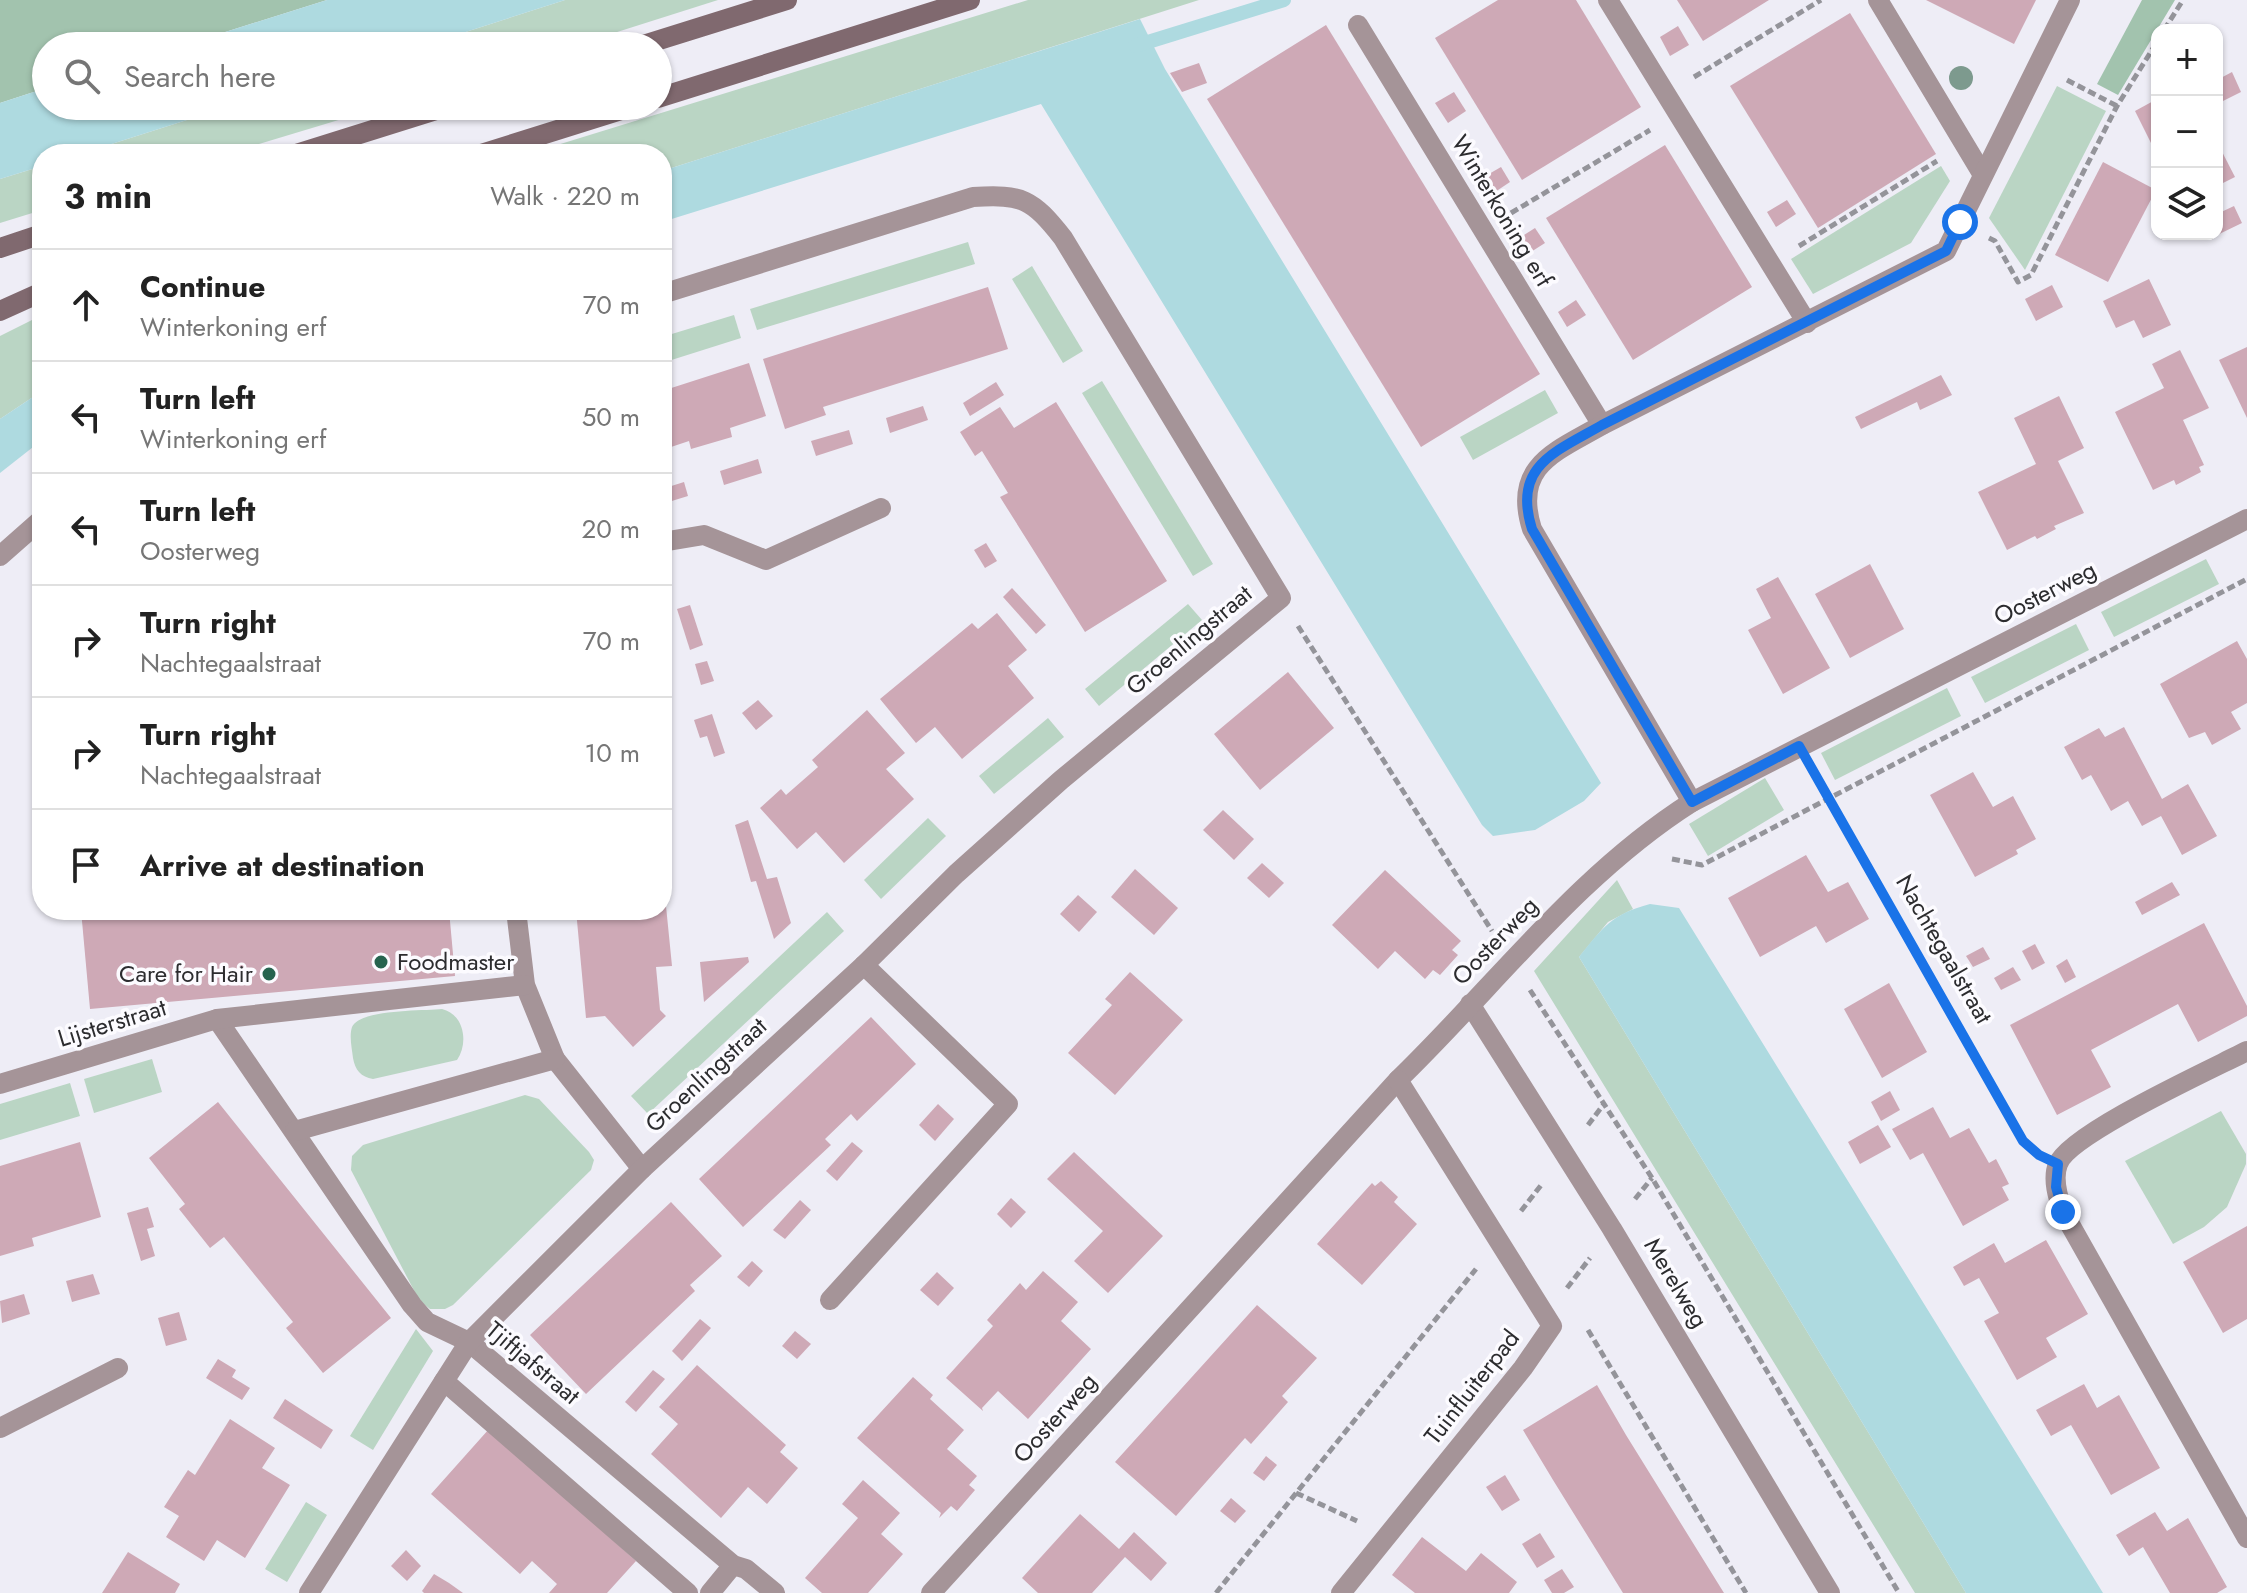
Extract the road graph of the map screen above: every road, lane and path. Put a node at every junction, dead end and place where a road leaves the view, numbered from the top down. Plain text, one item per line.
1 (787, 0) edge
2 (970, 0) edge
3 (1608, 0) edge
4 (1821, 0) edge
5 (1878, 0) edge
6 (2070, 0) edge
7 (2183, 0) edge
8 (2168, 24) edge
9 (1358, 25) dead end
10 (672, 36) edge
11 (2151, 52) edge
12 (2038, 64) junction
13 (672, 94) edge
14 (1666, 94) junction
15 (2117, 106) junction
16 (1677, 114) junction
17 (404, 120) edge
18 (589, 120) edge
19 (328, 144) edge
20 (513, 144) edge
21 (1965, 144) junction
22 (1983, 175) junction
23 (1960, 222) junction
24 (1483, 230) junction
25 (32, 237) edge
26 (0, 248) edge
27 (1771, 264) junction
28 (672, 291) edge
29 (32, 297) edge
30 (0, 311) edge
31 (1807, 323) junction
32 (1602, 425) junction
33 (881, 508) dead end
34 (2247, 519) edge
35 (32, 528) edge
36 (672, 540) edge
37 (0, 556) edge
38 (2247, 579) edge
39 (1281, 598) junction
40 (1799, 746) junction
41 (1829, 798) junction
42 (1692, 802) junction
43 (1626, 851) junction
44 (517, 920) edge
45 (1511, 961) junction
46 (864, 965) junction
47 (525, 985) junction
48 (1470, 1004) junction
49 (217, 1019) junction
50 (2247, 1051) edge
51 (555, 1059) junction
52 (1398, 1080) junction
53 (0, 1084) edge
54 (1604, 1104) junction
55 (295, 1131) junction
56 (1565, 1153) junction
57 (2058, 1164) junction
58 (642, 1169) junction
59 (1499, 1240) junction
60 (830, 1300) dead end
61 (1588, 1330) dead end
62 (469, 1342) junction
63 (118, 1368) dead end
64 (444, 1381) junction
65 (0, 1428) edge
66 (1296, 1493) junction
67 (1388, 1535) junction
68 (2247, 1538) edge
69 (733, 1565) junction
70 (309, 1593) edge
71 (688, 1593) edge
72 (710, 1593) edge
73 (775, 1593) edge
74 (931, 1593) edge
75 (1216, 1593) edge
76 (1341, 1593) edge
77 (1746, 1593) edge
78 (1830, 1593) edge
79 (1899, 1593) edge

1 - 10 main road
2 - 13 main road
3 - 14 street
4 - 14 path
5 - 21 street
6 - 12 street
7 - 8 path
9 - 24 street, Winterkoning erf
11 - 15 path
12 - 15 path
12 - 22 street
14 - 16 street
15 - 23 path
16 - 24 path
16 - 27 street
17 - 19 main road
18 - 20 main road
21 - 22 street
21 - 27 path
22 - 23 street
23 - 31 street
24 - 32 street, Winterkoning erf
25 - 26 main road
27 - 31 street
28 - 39 street, Groenlingstraat
29 - 30 main road
31 - 32 street
32 - 42 street
33 - 36 street
34 - 40 street, Oosterweg
35 - 37 street
38 - 41 path
39 - 45 path
39 - 46 street, Groenlingstraat
40 - 41 path, Nachtegaalstraat
40 - 42 street, Oosterweg
41 - 43 path
41 - 57 path, Nachtegaalstraat
42 - 43 street, Oosterweg
43 - 45 street, Oosterweg
44 - 47 street, Groenlingstraat
45 - 48 street, Oosterweg
45 - 54 path
46 - 58 street, Groenlingstraat
46 - 60 street
47 - 49 street, Lijsterstraat
47 - 51 street, Groenlingstraat
48 - 52 street, Oosterweg
48 - 56 street, Merelweg
49 - 53 street, Lijsterstraat
49 - 55 street, Tjiftjafstraat
50 - 57 street
51 - 55 street
51 - 58 street, Groenlingstraat
52 - 59 street, Tuinfluiterpad
52 - 74 street, Oosterweg
54 - 56 path
54 - 79 path
55 - 62 street, Tjiftjafstraat
56 - 59 path
56 - 78 street, Merelweg
57 - 68 street
58 - 62 street, Groenlingstraat
59 - 66 path
59 - 67 street, Tuinfluiterpad
61 - 77 path
62 - 64 street, Groenlingstraat
62 - 69 street, Tjiftjafstraat
63 - 65 street
64 - 70 street, Groenlingstraat
64 - 71 street
66 - 67 path
66 - 75 path
67 - 76 street, Tuinfluiterpad
69 - 72 street
69 - 73 street, Tjiftjafstraat

